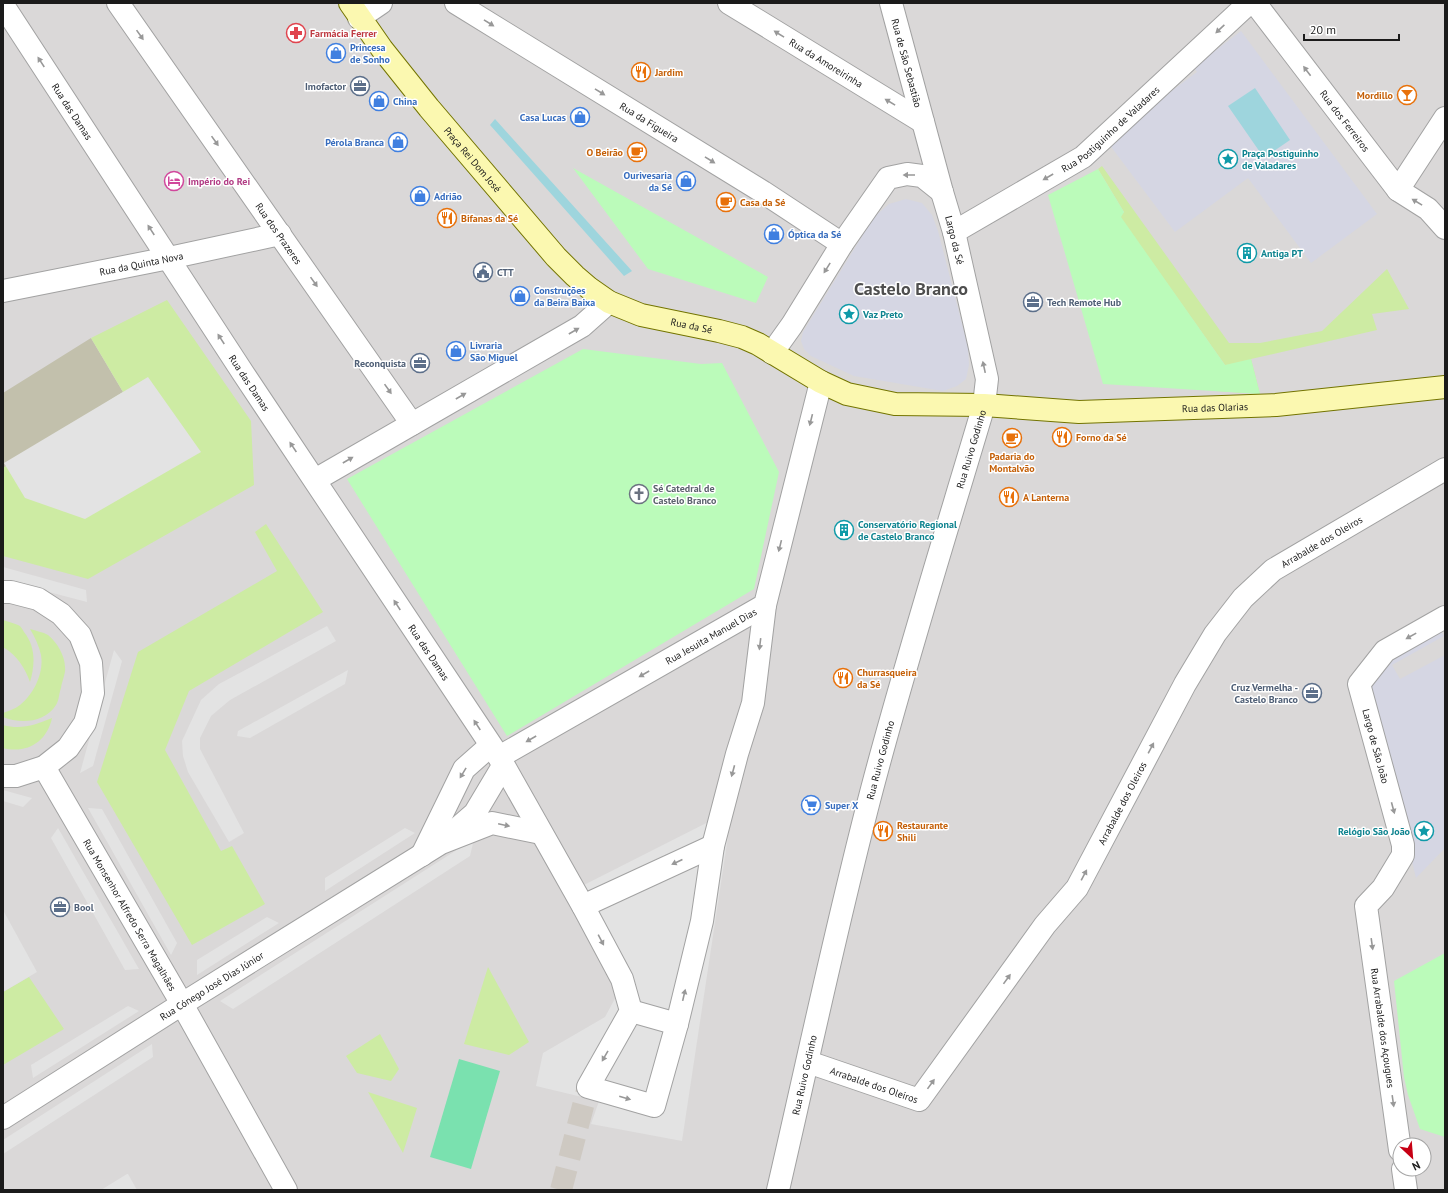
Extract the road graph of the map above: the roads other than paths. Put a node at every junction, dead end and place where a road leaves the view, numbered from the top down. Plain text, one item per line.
1 (118, 3) edge
2 (381, 3) edge
3 (456, 3) edge
4 (729, 3) edge
5 (891, 3) edge
6 (1249, 3) edge
7 (1255, 3) edge
8 (3, 5) edge
9 (354, 10) edge
10 (1445, 118) edge
11 (924, 122) junction
12 (1398, 190) junction
13 (942, 192) junction
14 (1445, 228) edge
15 (954, 232) junction
16 (280, 234) junction
17 (842, 244) junction
18 (169, 258) junction
19 (3, 291) edge
20 (609, 302) junction
21 (772, 353) junction
22 (821, 382) junction
23 (1445, 387) edge
24 (984, 406) junction
25 (412, 424) junction
26 (1445, 469) edge
27 (314, 480) junction
28 (3, 592) edge
29 (765, 605) junction
30 (1445, 617) edge
31 (497, 756) junction
32 (44, 767) junction
33 (3, 776) edge
34 (541, 833) junction
35 (441, 843) junction
36 (713, 846) junction
37 (422, 855) junction
38 (582, 906) junction
39 (1366, 906) joint
40 (182, 1004) junction
41 (631, 1011) junction
42 (677, 1024) junction
43 (808, 1062) junction
44 (3, 1118) edge
45 (1398, 1137) edge
46 (1404, 1177) edge
47 (286, 1190) edge
48 (778, 1190) edge
49 (1406, 1190) edge

1 -> 16 street, Rua dos Prazeres
2 - 9 street
3 -> 17 street, Rua da Figueira
11 -> 4 street, Rua da Amoreirinha
5 - 11 street, Rua de São Sebastião
6 -> 15 street, Rua Postiguinho de Valadares
12 -> 7 street, Rua dos Ferreiros
18 -> 8 street, Rua das Damas
9 - 20 main road, Praça Rei Dom José
10 - 12 street
11 - 13 street, Rua de São Sebastião
14 -> 12 street, Rua dos Ferreiros
13 - 15 street, Largo da Sé
13 -> 17 street
24 -> 15 street, Largo da Sé
16 - 18 street, Rua da Quinta Nova
16 -> 25 street, Rua dos Prazeres
17 -> 21 street
18 - 19 street, Rua da Quinta Nova
27 -> 18 street, Rua das Damas
20 - 21 main road, Rua da Sé
25 -> 20 street
21 - 22 main road
22 - 24 main road
22 -> 29 street, Rua Jesuita Manuel Dias
23 - 24 main road, Rua das Olarias
24 - 43 street, Rua Ruivo Godinho
27 -> 25 street
43 -> 26 street, Arrabalde dos Oleiros
31 -> 27 street, Rua das Damas
28 - 32 street
29 -> 31 street, Rua Jesuita Manuel Dias
29 -> 36 street
30 -> 39 street, Largo de São João
31 - 34 street, Rua das Damas
31 - 35 street, Rua Cónego José Dias Júnior
31 -> 37 street
32 - 33 street
32 - 40 street, Rua Monsenhor Alfredo Serra Magalhães
35 -> 34 street, Rua Cónego José Dias Júnior
34 - 38 street, Rua das Damas
35 - 37 street, Rua Cónego José Dias Júnior
36 -> 38 street
42 -> 36 street
37 - 40 street, Rua Cónego José Dias Júnior
38 -> 41 street, Rua das Damas
39 -> 45 street, Rua Arrabalde dos Açougues
40 - 44 street, Rua Cónego José Dias Júnior
40 - 47 street, Rua Monsenhor Alfredo Serra Magalhães
41 - 42 street
41 -> 42 street
43 - 48 street, Rua Ruivo Godinho
46 - 49 street

